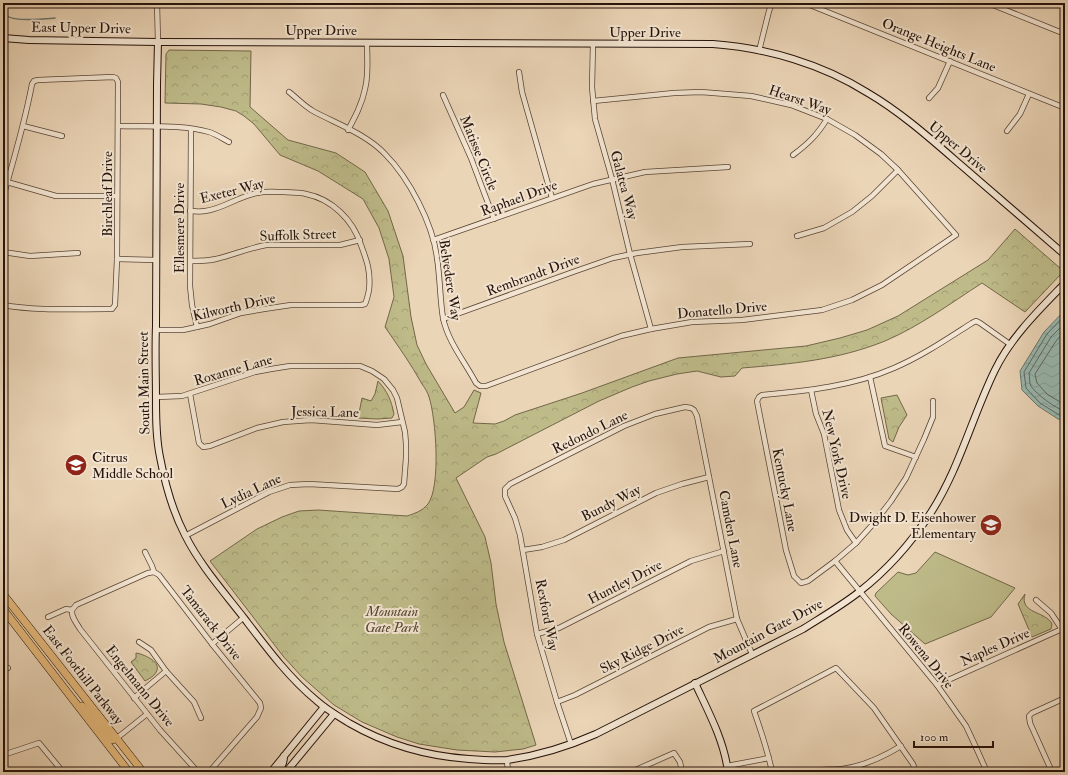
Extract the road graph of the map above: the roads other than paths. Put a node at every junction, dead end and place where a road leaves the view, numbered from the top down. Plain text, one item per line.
1 (157, 3) edge
2 (772, 3) edge
3 (805, 3) edge
4 (988, 3) edge
5 (1065, 34) edge
6 (3, 38) edge
7 (158, 42) junction
8 (366, 43) junction
9 (593, 44) junction
10 (759, 51) junction
11 (950, 61) junction
12 (519, 72) dead end
13 (289, 92) dead end
14 (1029, 94) junction
15 (443, 95) dead end
16 (929, 98) dead end
17 (593, 101) junction
18 (1065, 108) edge
19 (827, 118) junction
20 (23, 126) junction
21 (118, 126) junction
22 (157, 127) junction
23 (191, 129) junction
24 (348, 130) junction
25 (1007, 131) dead end
26 (62, 136) dead end
27 (229, 142) dead end
28 (793, 155) dead end
29 (728, 167) dead end
30 (898, 170) junction
31 (612, 179) junction
32 (7, 182) junction
33 (117, 196) junction
34 (3, 197) edge
35 (552, 198) junction
36 (190, 211) junction
37 (494, 219) junction
38 (956, 235) joint
39 (797, 236) dead end
40 (360, 240) junction
41 (433, 240) junction
42 (750, 244) dead end
43 (3, 252) edge
44 (78, 253) dead end
45 (630, 254) junction
46 (1065, 255) edge
47 (117, 259) junction
48 (156, 260) junction
49 (191, 261) junction
50 (1065, 283) edge
51 (365, 304) joint
52 (3, 305) edge
53 (444, 319) junction
54 (197, 327) junction
55 (651, 329) junction
56 (156, 330) junction
57 (1011, 344) junction
58 (870, 377) junction
59 (480, 386) joint
60 (811, 390) junction
61 (190, 394) junction
62 (156, 397) junction
63 (933, 401) dead end
64 (691, 408) joint
65 (402, 422) junction
66 (916, 457) junction
67 (710, 477) junction
68 (505, 489) joint
69 (185, 536) junction
70 (856, 543) junction
71 (524, 550) junction
72 (724, 551) junction
73 (146, 552) dead end
74 (835, 561) junction
75 (154, 572) junction
76 (860, 592) junction
77 (3, 594) edge
78 (1036, 600) dead end
79 (3, 609) edge
80 (72, 610) junction
81 (48, 617) dead end
82 (244, 618) junction
83 (737, 619) junction
84 (1064, 632) edge
85 (537, 634) junction
86 (139, 642) dead end
87 (212, 644) junction
88 (752, 654) junction
89 (8, 668) dead end
90 (3, 670) edge
91 (166, 671) junction
92 (695, 683) junction
93 (937, 685) junction
94 (69, 693) junction
95 (134, 698) junction
96 (1065, 698) edge
97 (557, 702) junction
98 (324, 707) junction
99 (147, 714) junction
100 (334, 714) junction
101 (201, 718) dead end
102 (117, 738) junction
103 (571, 744) junction
104 (901, 746) junction
105 (3, 755) edge
106 (284, 756) junction
107 (769, 758) junction
108 (507, 760) junction
109 (728, 769) edge
110 (1065, 769) edge
111 (820, 770) dead end
112 (62, 772) edge
113 (129, 772) edge
114 (143, 772) edge
115 (198, 772) edge
116 (207, 772) edge
117 (270, 772) edge
118 (277, 772) edge
119 (286, 772) edge
120 (508, 772) edge
121 (631, 772) edge
122 (682, 772) edge
123 (772, 772) edge
124 (916, 772) edge
125 (987, 772) edge
126 (1052, 772) edge
127 (1057, 772) edge

1 - 7 street, South Main Street
2 - 10 street
3 - 11 street, Orange Heights Lane
4 - 5 street
6 - 7 main road, East Upper Drive
7 - 8 main road, Upper Drive
7 - 22 main road, South Main Street
8 - 9 main road, Upper Drive
8 - 24 street
9 - 10 main road, Upper Drive
9 - 17 street, Galatea Way
10 - 46 main road, Upper Drive
11 - 14 street, Orange Heights Lane
11 - 16 street
12 - 35 street
13 - 24 street, Belvedere Way
14 - 18 street, Orange Heights Lane
14 - 25 street
15 - 37 street, Matisse Circle
17 - 19 street, Hearst Way
17 - 31 street, Galatea Way
19 - 28 street
19 - 30 street, Hearst Way
20 - 21 street, Birchleaf Drive
20 - 26 street
20 - 32 street
21 - 22 street
21 - 33 street, Birchleaf Drive
22 - 23 street
22 - 48 main road, South Main Street
23 - 27 street
23 - 36 street, Ellesmere Drive
24 - 41 street, Belvedere Way
29 - 31 street, Raphael Drive
30 - 38 street, Hearst Way
30 - 39 street
31 - 35 street, Raphael Drive
31 - 45 street, Galatea Way
32 - 33 street
32 - 34 street
33 - 47 street, Birchleaf Drive
35 - 37 street, Raphael Drive
36 - 40 street, Exeter Way
36 - 49 street, Ellesmere Drive
37 - 41 street, Raphael Drive
38 - 55 street, Donatello Drive
40 - 49 street, Suffolk Street
40 - 51 street, Exeter Way
41 - 53 street, Belvedere Way
42 - 45 street, Rembrandt Drive
43 - 44 street
45 - 53 street, Rembrandt Drive
45 - 55 street, Galatea Way
47 - 48 street
47 - 52 street, Birchleaf Drive
48 - 56 main road, South Main Street
49 - 54 street, Ellesmere Drive
50 - 57 main road, Mountain Gate Drive
51 - 54 street, Kilworth Drive
53 - 59 street, Belvedere Way
54 - 56 street, Kilworth Drive
55 - 59 street, Donatello Drive
56 - 62 main road, South Main Street
57 - 58 street
57 - 76 main road, Mountain Gate Drive
58 - 60 street
58 - 66 street
60 - 70 street, New York Drive
60 - 74 street, Kentucky Lane
61 - 62 street, Roxanne Lane
61 - 65 street, Roxanne Lane
61 - 65 street, Jessica Lane
62 - 69 main road, South Main Street
63 - 66 street
64 - 67 street, Camden Lane
64 - 68 street, Redondo Lane
65 - 69 street, Lydia Lane
66 - 70 street
67 - 71 street, Bundy Way
67 - 72 street, Camden Lane
68 - 71 street, Rexford Way
69 - 82 main road, South Main Street
70 - 74 street
71 - 85 street, Rexford Way
72 - 83 street, Camden Lane
72 - 85 street, Huntley Drive
73 - 75 street, Tamarack Drive
74 - 76 street, Rowena Drive
75 - 80 street
75 - 87 street, Tamarack Drive
76 - 88 main road, Mountain Gate Drive
76 - 93 street, Rowena Drive
77 - 102 main road, East Foothill Parkway
78 - 84 street
79 - 94 main road, East Foothill Parkway
80 - 81 street
80 - 95 street, Engelmann Drive
82 - 87 street
82 - 98 main road, South Main Street
83 - 88 street, Camden Lane
83 - 97 street, Sky Ridge Drive
84 - 93 street, Naples Drive
85 - 97 street, Rexford Way
86 - 91 street
87 - 116 street, Tamarack Drive
88 - 92 main road, Mountain Gate Drive
89 - 90 street
91 - 95 street
91 - 101 street
92 - 103 main road, Mountain Gate Drive
92 - 109 main road
93 - 125 street, Rowena Drive
94 - 102 main road
94 - 113 main road, East Foothill Parkway
95 - 99 street, Engelmann Drive
96 - 126 street
97 - 103 street, Rexford Way
98 - 100 main road, South Main Street
98 - 106 main road
99 - 102 street
99 - 115 street, Engelmann Drive
100 - 108 main road, Mountain Gate Drive
100 - 119 main road
102 - 114 main road, East Foothill Parkway
103 - 108 main road, Mountain Gate Drive
104 - 107 street
104 - 111 street
104 - 124 street
105 - 112 street
106 - 117 main road
106 - 118 main road
107 - 109 street
107 - 123 street
108 - 120 street
110 - 127 street
121 - 122 street

